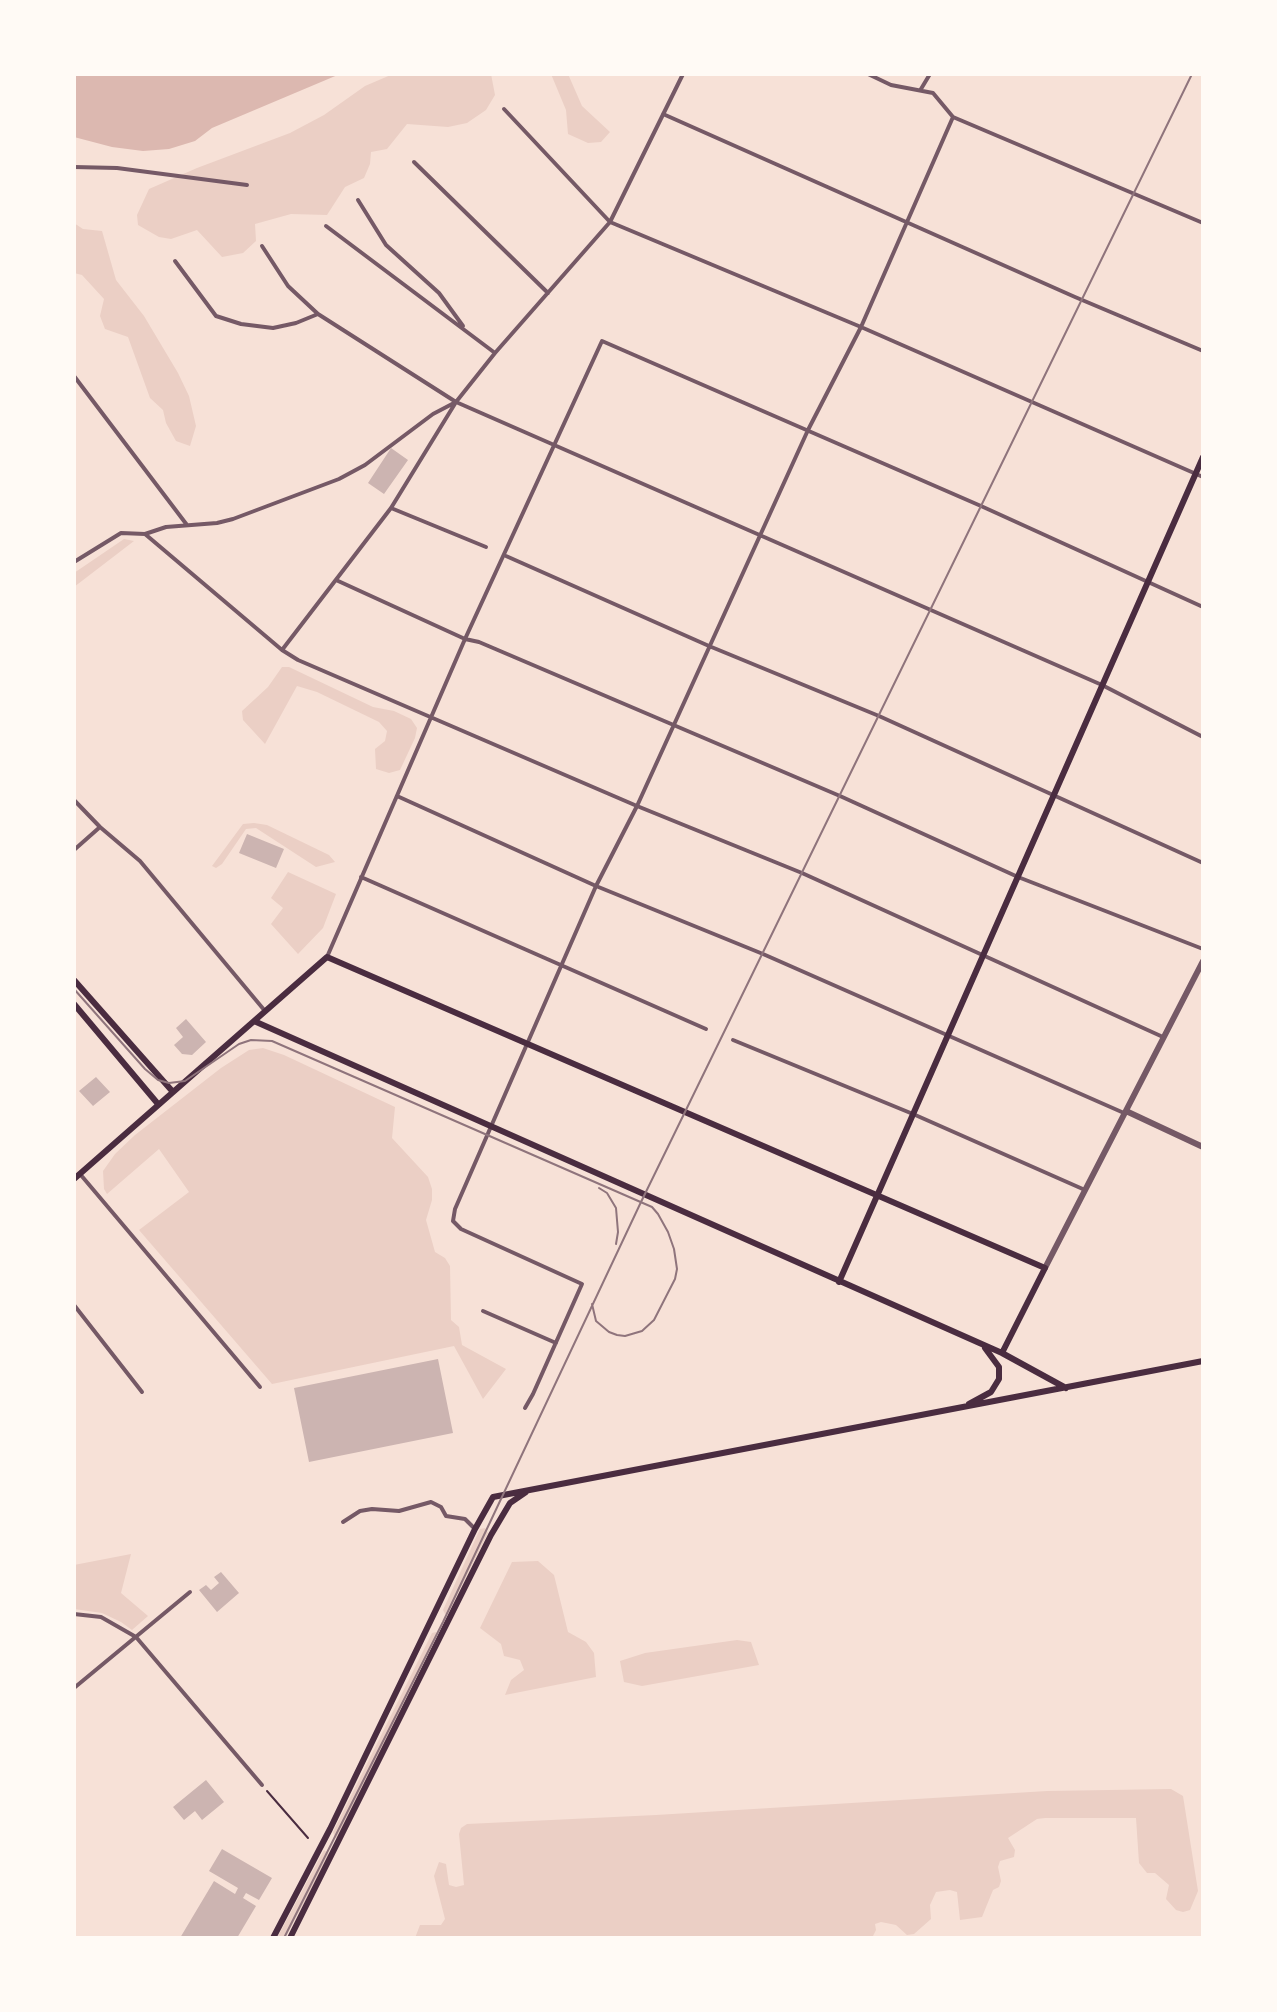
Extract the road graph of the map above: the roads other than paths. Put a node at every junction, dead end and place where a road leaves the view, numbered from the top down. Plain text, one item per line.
1 (683, 74) edge
2 (868, 74) edge
3 (930, 74) edge
4 (876, 75) edge
5 (921, 89) junction
6 (504, 109) dead end
7 (663, 114) junction
8 (953, 117) junction
9 (414, 162) dead end
10 (74, 167) edge
11 (247, 185) dead end
12 (358, 200) dead end
13 (907, 221) junction
14 (610, 222) junction
15 (1203, 223) edge
16 (326, 226) dead end
17 (262, 246) dead end
18 (175, 261) dead end
19 (548, 293) junction
20 (318, 314) junction
21 (861, 327) junction
22 (467, 331) junction
23 (1203, 351) edge
24 (495, 353) junction
25 (74, 376) edge
26 (456, 402) junction
27 (808, 430) junction
28 (554, 446) junction
29 (1203, 457) edge
30 (1199, 475) edge
31 (391, 508) junction
32 (187, 525) junction
33 (145, 534) junction
34 (758, 537) junction
35 (486, 547) dead end
36 (505, 556) junction
37 (75, 558) edge
38 (336, 580) junction
39 (1148, 581) junction
40 (1203, 607) edge
41 (465, 639) junction
42 (709, 646) junction
43 (282, 650) junction
44 (1102, 685) junction
45 (431, 718) junction
46 (673, 724) junction
47 (1203, 737) edge
48 (1054, 795) junction
49 (397, 796) junction
50 (74, 800) edge
51 (637, 806) junction
52 (100, 827) junction
53 (74, 850) edge
54 (1203, 863) edge
55 (361, 877) junction
56 (1018, 877) junction
57 (596, 886) junction
58 (1203, 949) edge
59 (984, 956) junction
60 (327, 957) junction
61 (1203, 961) edge
62 (561, 965) junction
63 (74, 980) edge
64 (74, 1004) edge
65 (266, 1012) junction
66 (254, 1021) junction
67 (706, 1029) dead end
68 (948, 1036) junction
69 (1163, 1037) junction
70 (733, 1040) dead end
71 (527, 1044) junction
72 (173, 1092) junction
73 (158, 1104) junction
74 (1125, 1112) junction
75 (913, 1114) junction
76 (490, 1128) junction
77 (1203, 1147) edge
78 (77, 1176) edge
79 (1085, 1190) junction
80 (878, 1196) junction
81 (1045, 1268) junction
82 (839, 1282) junction
83 (74, 1305) edge
84 (483, 1311) dead end
85 (556, 1343) junction
86 (979, 1343) junction
87 (1002, 1353) junction
88 (1203, 1361) edge
89 (260, 1387) dead end
90 (1066, 1388) junction
91 (142, 1392) dead end
92 (525, 1408) dead end
93 (960, 1408) junction
94 (529, 1490) junction
95 (343, 1522) dead end
96 (475, 1529) junction
97 (190, 1592) dead end
98 (74, 1614) edge
99 (433, 1617) junction
100 (447, 1624) junction
101 (136, 1637) junction
102 (74, 1688) edge
103 (262, 1785) road end
104 (273, 1938) edge
105 (290, 1938) edge

1 - 7 street
2 - 4 street
3 - 5 street
4 - 5 street
5 - 8 street
6 - 14 street
7 - 13 street
7 - 14 street
8 - 13 street
8 - 15 street
9 - 19 street
10 - 11 street
12 - 22 street
13 - 21 street
13 - 23 street
14 - 19 street
14 - 21 street
16 - 22 street
17 - 20 street
18 - 20 street
19 - 24 street
20 - 26 street
21 - 27 street
21 - 30 street
22 - 24 street
24 - 26 street
25 - 32 street
26 - 28 street
26 - 31 street
26 - 32 street
27 - 28 street
27 - 34 street
27 - 39 street
28 - 34 street
28 - 36 street
29 - 30 main road
30 - 39 main road
31 - 35 street
31 - 38 street
32 - 33 street
33 - 37 street
33 - 43 street
34 - 42 street
34 - 44 street
36 - 41 street
36 - 42 street
38 - 41 street
38 - 43 street
39 - 40 street
39 - 44 main road
41 - 45 street
41 - 46 street
42 - 46 street
42 - 48 street
43 - 45 street
44 - 47 street
44 - 48 main road
45 - 49 street
45 - 51 street
46 - 51 street
46 - 56 street
48 - 54 street
48 - 56 main road
49 - 55 street
49 - 57 street
50 - 52 street
51 - 57 street
51 - 59 street
52 - 53 street
52 - 65 street
55 - 60 street
55 - 62 street
56 - 58 street
56 - 59 main road
57 - 62 street
57 - 68 street
59 - 68 main road
59 - 69 street
60 - 65 main road
60 - 71 main road
61 - 69 street
62 - 67 street
62 - 71 street
63 - 72 main road
64 - 73 main road
65 - 66 main road
66 - 72 main road
66 - 76 main road
68 - 74 street
68 - 75 main road
69 - 74 street
70 - 75 street
71 - 76 street
71 - 80 main road
72 - 73 main road
73 - 78 main road
74 - 77 street
74 - 79 street
75 - 79 street
75 - 80 main road
76 - 82 main road
76 - 85 street
78 - 89 street
79 - 81 street
80 - 81 main road
80 - 82 main road
81 - 87 main road
82 - 86 main road
83 - 91 street
84 - 85 street
85 - 92 street
86 - 87 main road
86 - 93 main road
87 - 90 main road
88 - 90 main road
90 - 93 main road
93 - 94 main road
94 - 96 main road
94 - 100 main road
95 - 96 street
96 - 99 main road
97 - 101 street
98 - 101 street
99 - 100 main road
99 - 104 main road
100 - 105 main road
101 - 102 street
101 - 103 street

